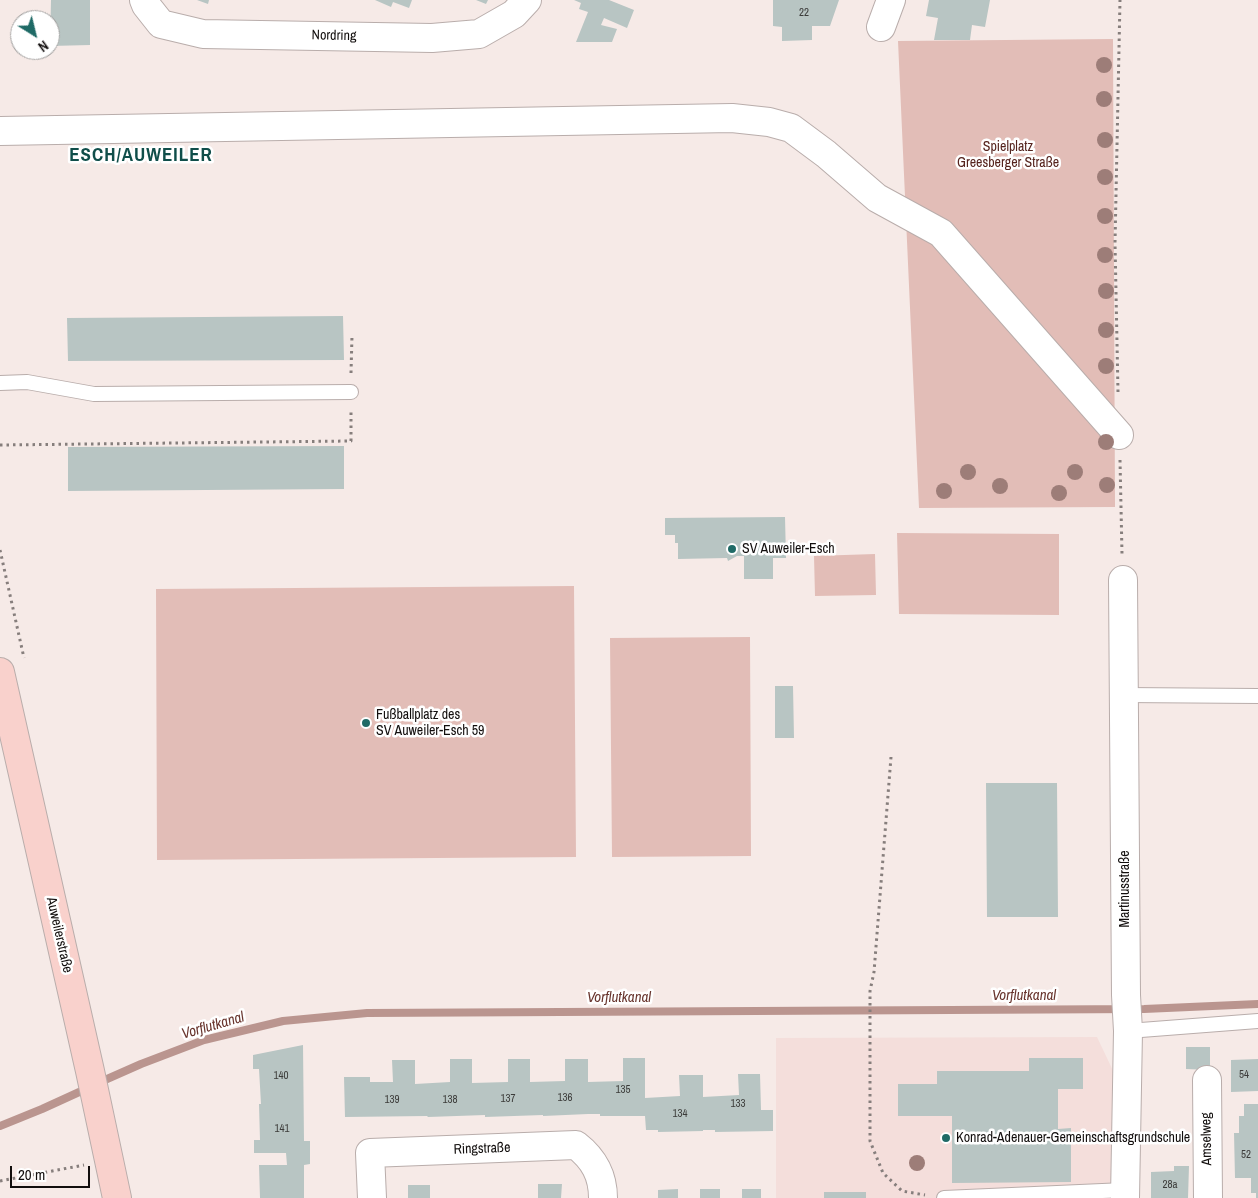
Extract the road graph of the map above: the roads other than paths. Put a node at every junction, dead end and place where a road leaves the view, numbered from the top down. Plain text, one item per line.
1 (144, 0) edge
2 (527, 0) edge
3 (891, 0) edge
4 (881, 27) dead end
5 (0, 131) edge
6 (0, 383) edge
7 (351, 392) road end
8 (1119, 435) road end
9 (1123, 580) road end
10 (0, 672) edge
11 (1123, 695) junction
12 (1258, 696) edge
13 (1258, 1021) edge
14 (1128, 1028) junction
15 (1206, 1080) dead end
16 (1125, 1194) edge
17 (937, 1197) edge
18 (117, 1198) edge
19 (372, 1198) edge
20 (603, 1198) edge
21 (1208, 1198) edge

1 - 2 street, Nordring
3 - 4 street
5 - 8 street
6 - 7 lane
9 - 11 street, Martinusstraße
10 - 18 street, Auweilerstraße
11 - 12 lane
11 - 14 street, Martinusstraße
13 - 14 lane
14 - 16 street, Martinusstraße
15 - 21 street, Amselweg
16 - 17 lane
19 - 20 street, Ringstraße

